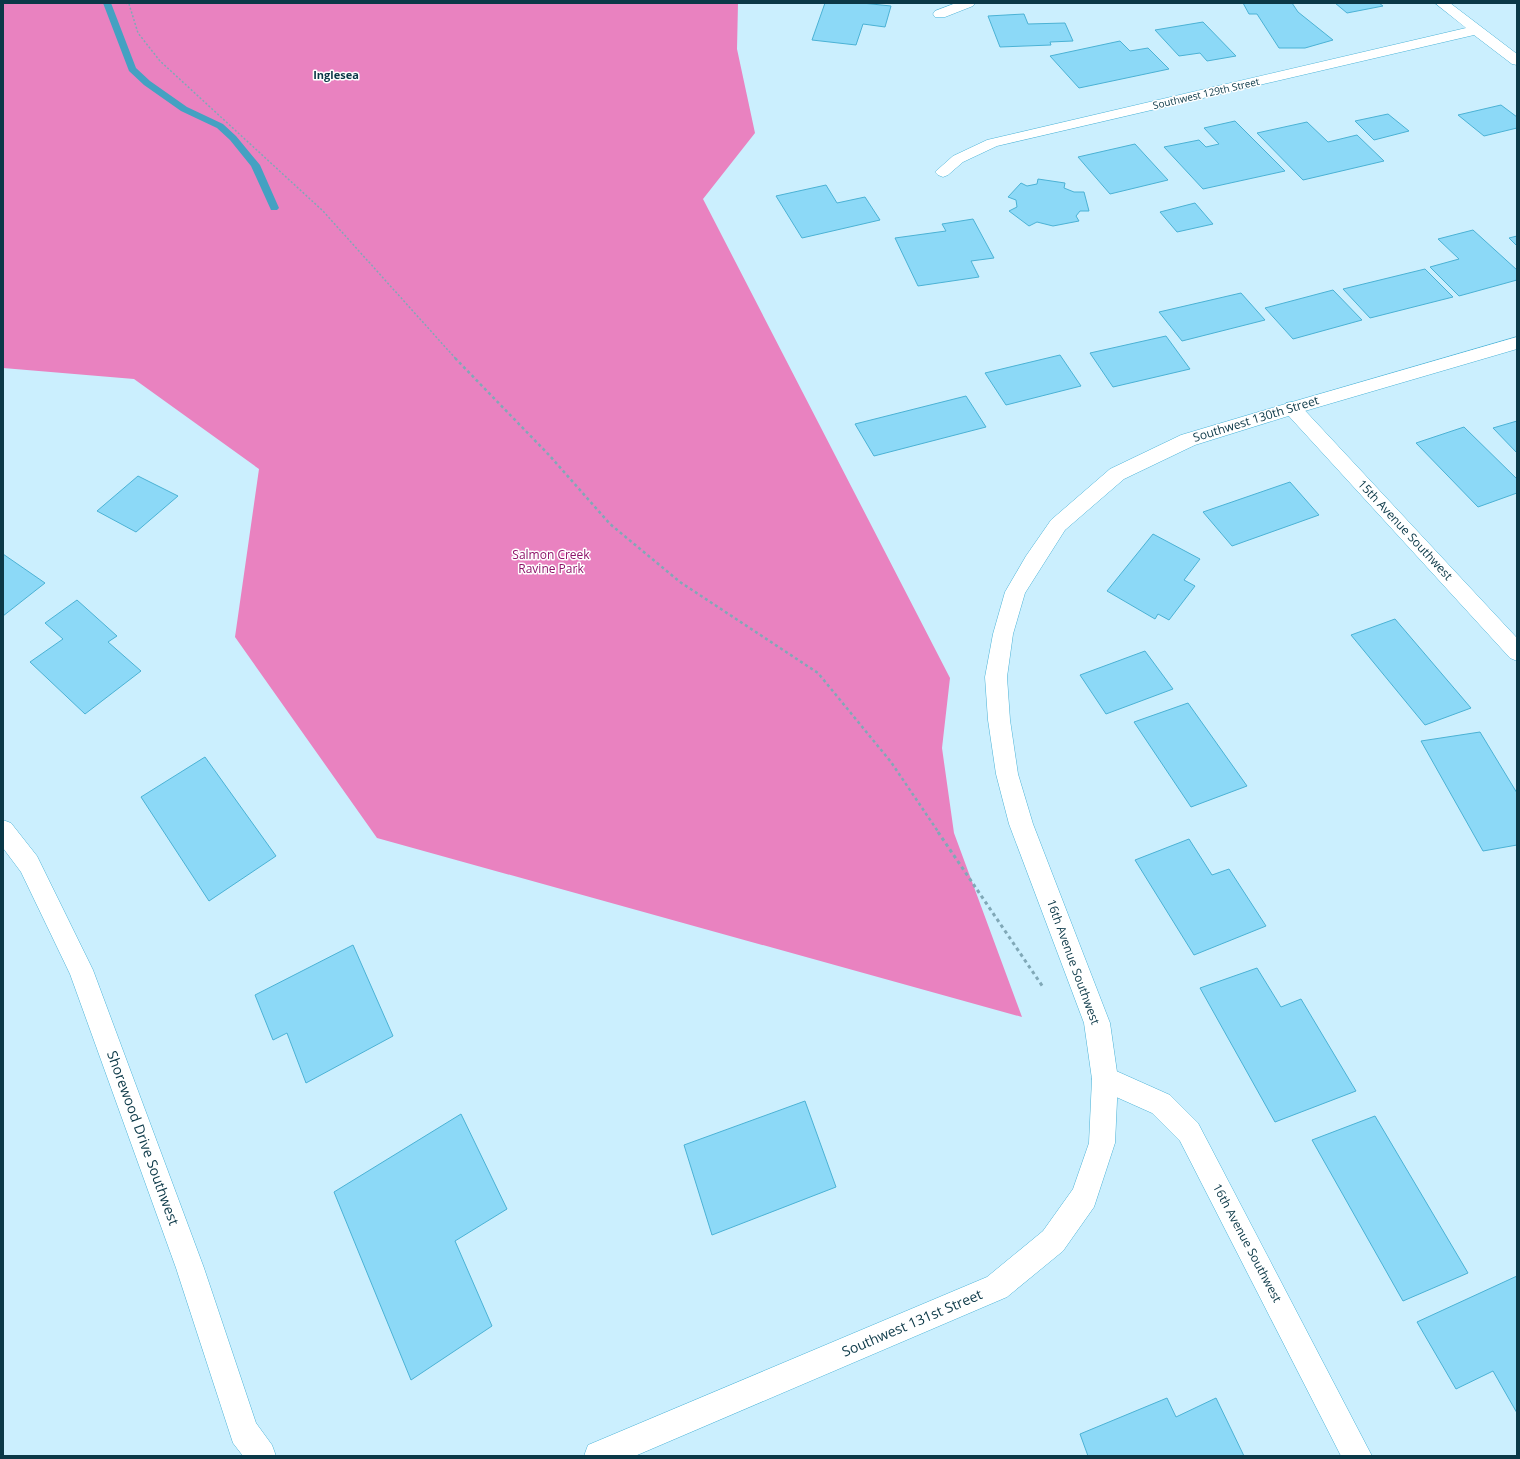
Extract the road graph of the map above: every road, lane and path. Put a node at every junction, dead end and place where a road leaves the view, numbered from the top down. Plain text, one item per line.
1 (125, 3) edge
2 (968, 3) edge
3 (1442, 3) edge
4 (940, 14) dead end
5 (1477, 30) junction
6 (1517, 61) edge
7 (942, 172) dead end
8 (1517, 343) edge
9 (1292, 408) junction
10 (1032, 562) joint
11 (1517, 652) edge
12 (3, 830) edge
13 (1047, 993) dead end
14 (1105, 1079) junction
15 (261, 1456) edge
16 (599, 1456) edge
17 (1357, 1456) edge

1 - 13 path
2 - 4 street
3 - 5 street
5 - 6 street
5 - 7 street, Southwest 129th Street
8 - 9 street, Southwest 130th Street
9 - 10 street, Southwest 130th Street
9 - 11 street, 15th Avenue Southwest
10 - 14 street, 16th Avenue Southwest
12 - 15 street, Shorewood Drive Southwest
14 - 16 street, Southwest 131st Street
14 - 17 street, 16th Avenue Southwest

